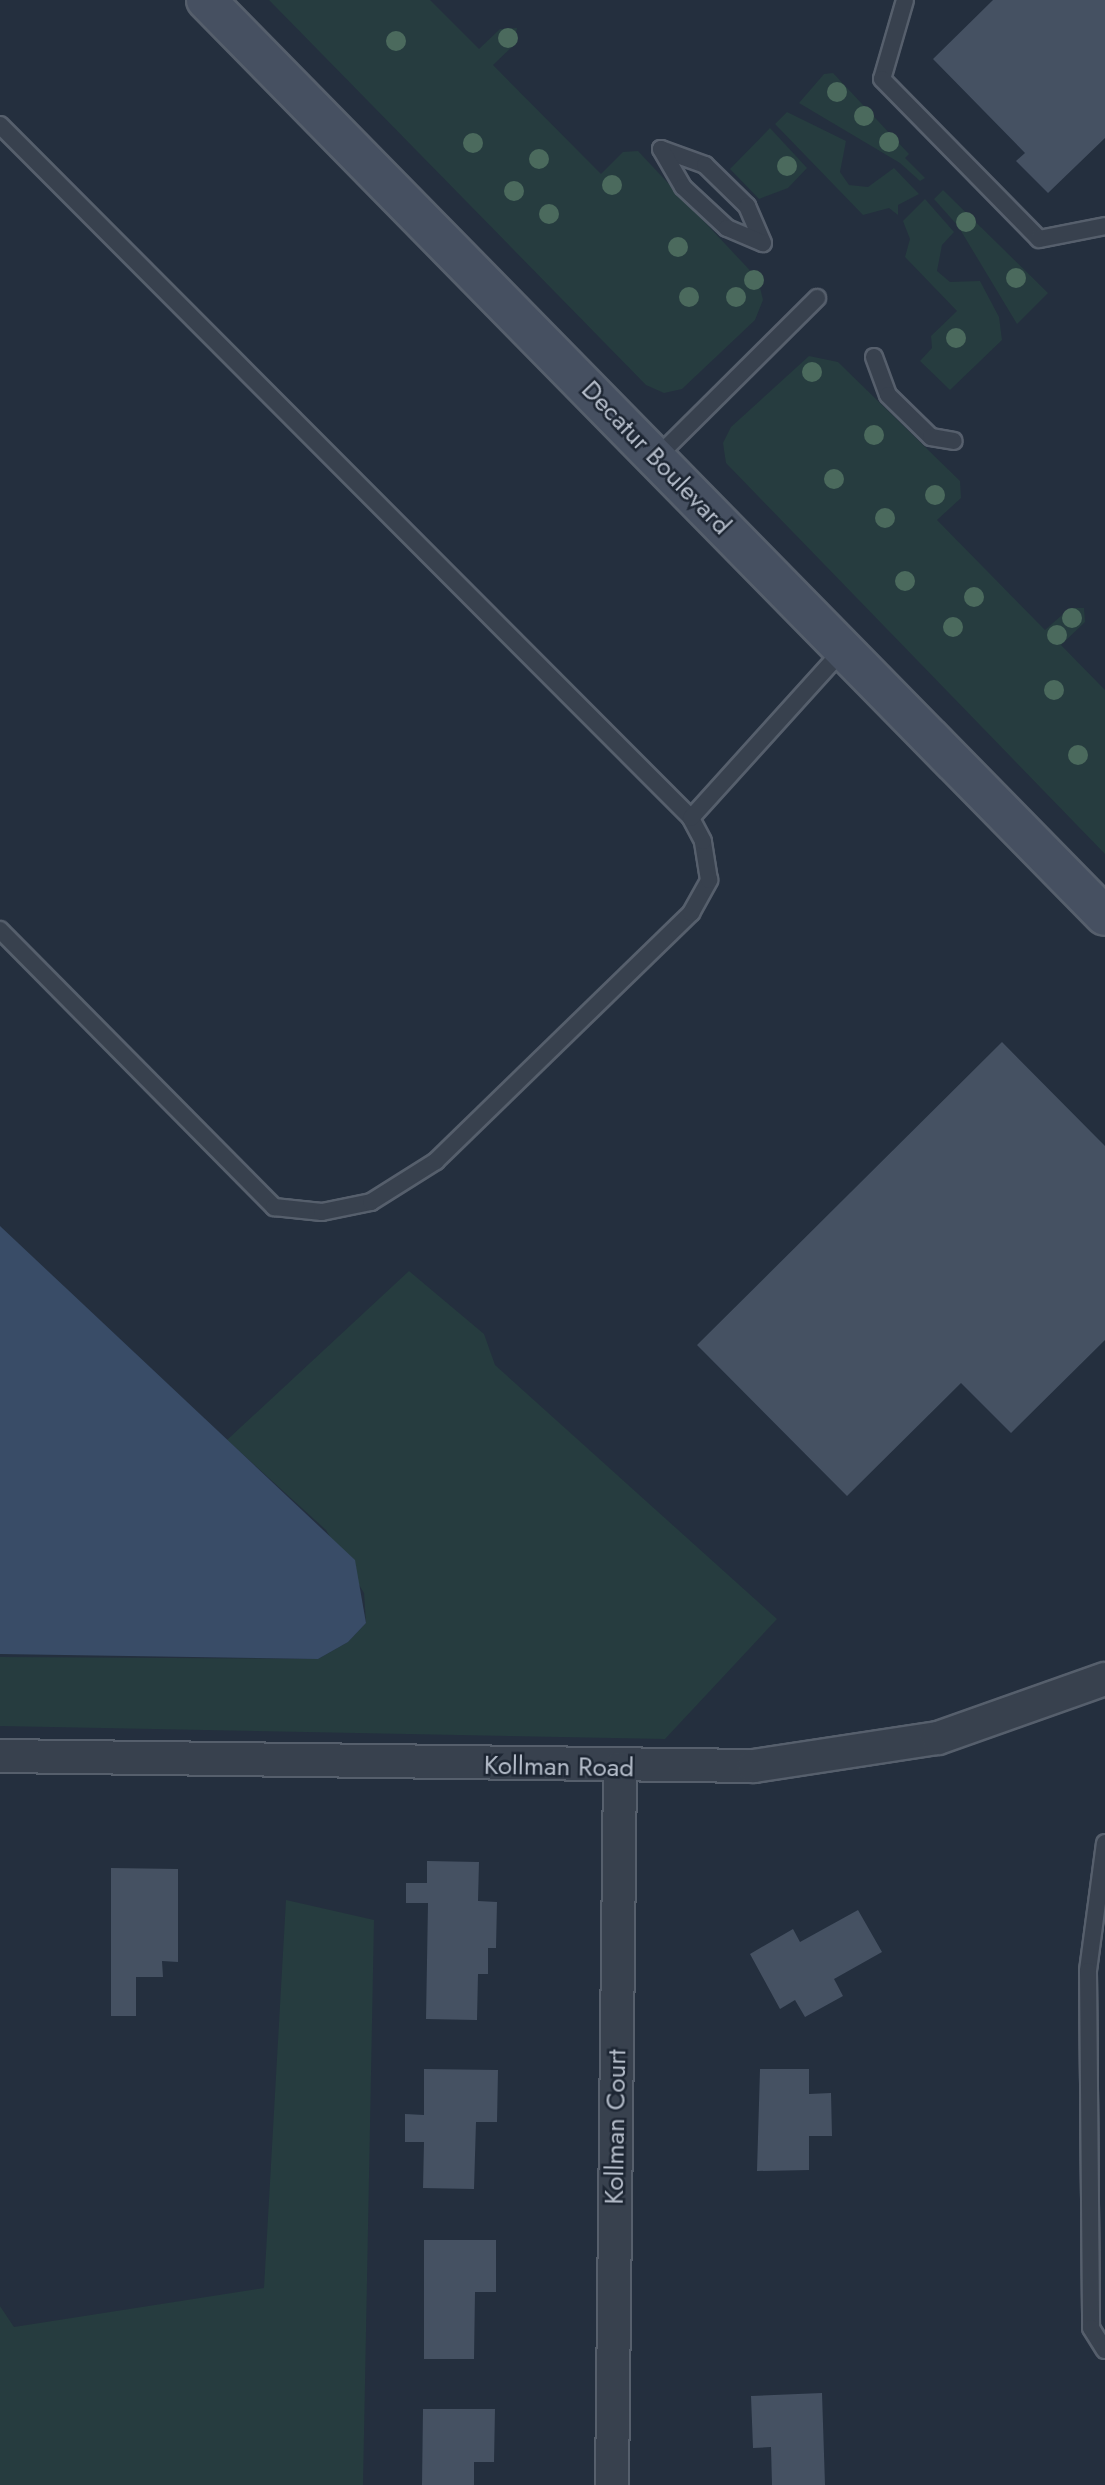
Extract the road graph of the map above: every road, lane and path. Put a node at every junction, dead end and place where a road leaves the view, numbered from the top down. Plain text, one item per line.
1 (206, 0) edge
2 (905, 0) edge
3 (0, 125) edge
4 (662, 149) joint
5 (1105, 226) edge
6 (817, 298) dead end
7 (874, 357) dead end
8 (954, 441) dead end
9 (656, 458) junction
10 (844, 650) junction
11 (691, 818) junction
12 (1105, 916) edge
13 (0, 930) edge
14 (1105, 1679) edge
15 (0, 1756) edge
16 (620, 1768) junction
17 (1105, 1843) edge
18 (1098, 2241) edge
19 (1105, 2350) edge
20 (612, 2485) edge

1 - 9 street, Decatur Boulevard
2 - 5 lane
3 - 11 lane
4 - 4 lane
6 - 9 lane
7 - 8 lane
9 - 10 street, Decatur Boulevard
10 - 11 lane
10 - 12 street, Decatur Boulevard
11 - 13 lane
14 - 16 street, Kollman Road
15 - 16 street, Kollman Road
16 - 20 street, Kollman Court
17 - 18 lane
18 - 19 lane

